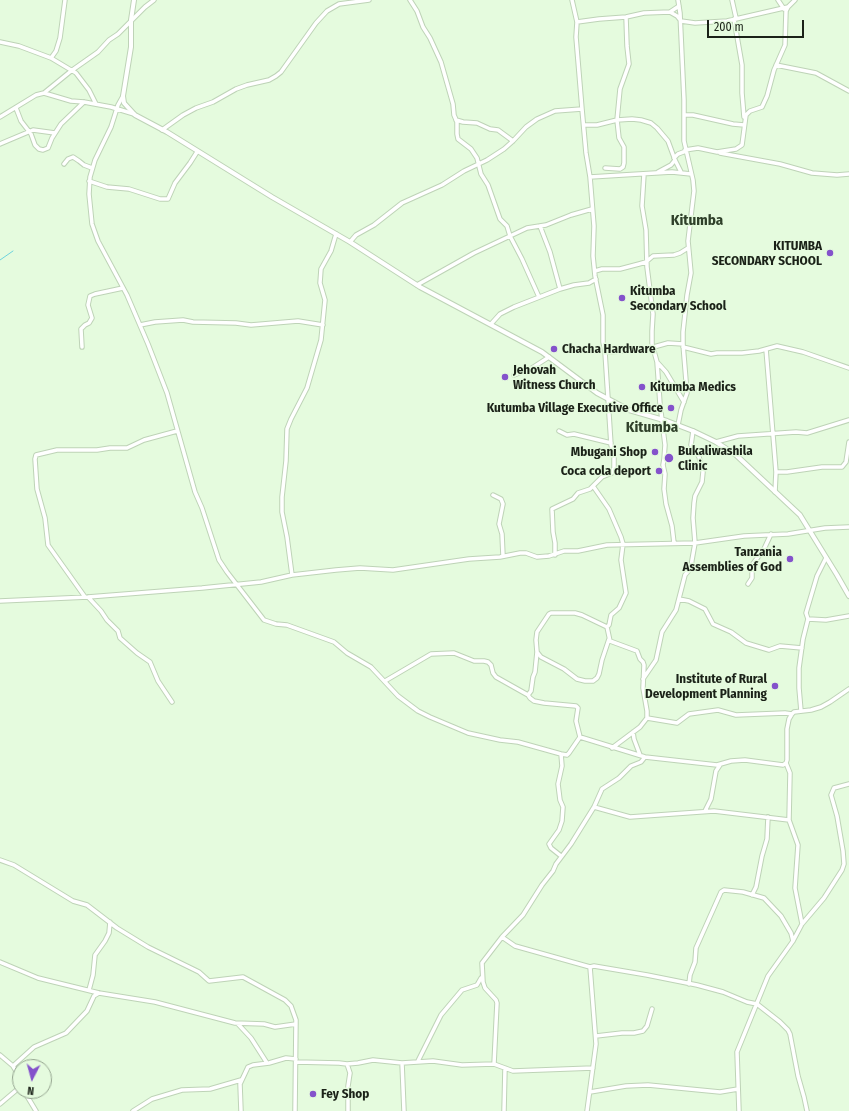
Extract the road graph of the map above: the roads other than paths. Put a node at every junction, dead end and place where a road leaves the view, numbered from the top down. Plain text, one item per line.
1 (65, 0) edge
2 (134, 0) edge
3 (154, 0) edge
4 (369, 0) edge
5 (410, 0) edge
6 (572, 0) edge
7 (678, 0) edge
8 (732, 0) edge
9 (778, 0) edge
10 (795, 0) edge
11 (679, 6) junction
12 (788, 7) junction
13 (783, 8) junction
14 (670, 12) junction
15 (786, 14) junction
16 (626, 17) junction
17 (735, 19) junction
18 (131, 20) junction
19 (680, 21) junction
20 (577, 22) junction
21 (0, 42) edge
22 (51, 58) junction
23 (776, 65) junction
24 (72, 70) junction
25 (54, 85) junction
26 (849, 92) edge
27 (44, 93) junction
28 (55, 96) junction
29 (122, 96) junction
30 (84, 102) junction
31 (96, 104) junction
32 (16, 108) junction
33 (116, 109) junction
34 (582, 109) junction
35 (135, 115) junction
36 (684, 116) junction
37 (0, 117) edge
38 (745, 119) junction
39 (456, 120) junction
40 (618, 120) junction
41 (584, 125) junction
42 (744, 125) junction
43 (162, 130) junction
44 (28, 131) junction
45 (55, 133) junction
46 (513, 141) junction
47 (0, 144) edge
48 (686, 151) junction
49 (197, 152) junction
50 (717, 152) junction
51 (674, 159) junction
52 (64, 164) dead end
53 (479, 164) junction
54 (92, 168) junction
55 (605, 168) dead end
56 (681, 172) junction
57 (656, 173) junction
58 (644, 174) junction
59 (692, 174) junction
60 (849, 174) edge
61 (590, 177) junction
62 (89, 181) junction
63 (592, 209) junction
64 (540, 226) junction
65 (336, 234) junction
66 (510, 236) junction
67 (350, 242) junction
68 (688, 248) junction
69 (648, 259) junction
70 (595, 271) junction
71 (596, 280) junction
72 (417, 285) junction
73 (123, 288) junction
74 (560, 289) junction
75 (539, 297) junction
76 (323, 324) junction
77 (491, 324) junction
78 (140, 325) junction
79 (683, 345) junction
80 (82, 347) dead end
81 (653, 348) junction
82 (766, 349) junction
83 (605, 353) junction
84 (549, 357) junction
85 (658, 362) junction
86 (849, 368) edge
87 (514, 375) dead end
88 (608, 398) junction
89 (684, 402) junction
90 (662, 419) junction
91 (849, 420) edge
92 (678, 425) junction
93 (177, 431) junction
94 (558, 431) dead end
95 (693, 431) junction
96 (773, 433) junction
97 (716, 442) junction
98 (849, 442) edge
99 (611, 443) junction
100 (776, 472) junction
101 (593, 486) junction
102 (775, 492) junction
103 (493, 495) dead end
104 (849, 527) edge
105 (810, 531) junction
106 (771, 534) junction
107 (674, 543) junction
108 (695, 543) junction
109 (623, 544) junction
110 (555, 555) junction
111 (503, 556) junction
112 (826, 558) junction
113 (292, 575) junction
114 (748, 584) dead end
115 (236, 585) junction
116 (849, 596) edge
117 (86, 597) junction
118 (679, 599) junction
119 (0, 601) edge
120 (849, 616) edge
121 (808, 619) junction
122 (607, 627) junction
123 (609, 638) junction
124 (802, 648) junction
125 (537, 652) junction
126 (643, 679) junction
127 (385, 681) junction
128 (849, 688) edge
129 (528, 695) junction
130 (172, 702) dead end
131 (801, 711) junction
132 (792, 714) junction
133 (647, 718) junction
134 (633, 732) junction
135 (580, 737) junction
136 (612, 748) junction
137 (561, 754) junction
138 (640, 755) junction
139 (645, 757) junction
140 (786, 763) junction
141 (721, 764) junction
142 (849, 784) edge
143 (594, 807) junction
144 (705, 811) junction
145 (768, 817) junction
146 (789, 820) junction
147 (561, 856) junction
148 (0, 860) edge
149 (752, 895) junction
150 (110, 922) junction
151 (802, 924) junction
152 (502, 937) junction
153 (793, 941) junction
154 (0, 962) edge
155 (590, 967) junction
156 (482, 977) junction
157 (689, 984) junction
158 (88, 990) junction
159 (99, 993) junction
160 (757, 1004) junction
161 (652, 1009) dead end
162 (238, 1024) junction
163 (296, 1024) junction
164 (596, 1036) junction
165 (0, 1055) edge
166 (20, 1059) edge
167 (296, 1060) junction
168 (418, 1061) junction
169 (402, 1063) junction
170 (267, 1064) junction
171 (347, 1064) junction
172 (494, 1064) junction
173 (12, 1065) edge
174 (505, 1068) junction
175 (593, 1068) junction
176 (241, 1080) junction
177 (738, 1089) junction
178 (590, 1092) junction
179 (12, 1094) edge
180 (29, 1099) edge
181 (0, 1104) edge
182 (36, 1111) edge
183 (132, 1111) edge
184 (241, 1111) edge
185 (295, 1111) edge
186 (348, 1111) edge
187 (404, 1111) edge
188 (504, 1111) edge
189 (587, 1111) edge
190 (739, 1111) edge
191 (807, 1111) edge

1 - 22 street
2 - 18 street
3 - 18 street
4 - 43 street
5 - 39 street
6 - 20 street
7 - 11 street
8 - 17 street
9 - 13 street
10 - 12 street
11 - 14 street
11 - 19 street
12 - 13 street
12 - 15 street
13 - 15 street
13 - 17 street
14 - 16 street
14 - 19 street
15 - 23 street
16 - 20 street
16 - 40 street
17 - 19 street
17 - 38 street
18 - 24 street
18 - 29 street
19 - 36 street
20 - 34 street
21 - 22 street
22 - 24 street
23 - 26 street
23 - 38 street
24 - 25 street
24 - 31 street
25 - 27 street
25 - 28 street
27 - 28 street
27 - 32 street
28 - 30 street
29 - 33 street
29 - 35 street
30 - 31 street
30 - 45 street
31 - 33 street
32 - 37 street
32 - 44 street
33 - 35 street
33 - 54 street
34 - 41 street
34 - 46 street
35 - 43 street
36 - 42 street
36 - 48 street
38 - 42 street
39 - 46 street
39 - 53 street
40 - 41 street
40 - 51 street
40 - 55 street
41 - 61 street
42 - 50 street
43 - 49 street
44 - 45 street
44 - 45 street
44 - 47 street
46 - 53 street
48 - 50 street
48 - 51 street
48 - 59 street
49 - 62 street
49 - 65 street
50 - 60 street
51 - 56 street
51 - 57 street
52 - 54 street
53 - 66 street
53 - 67 street
54 - 62 street
56 - 57 street
56 - 59 street
57 - 58 street
58 - 61 street
58 - 69 street
59 - 68 street
61 - 63 street
62 - 73 street
63 - 64 street
63 - 70 street
64 - 66 street
64 - 74 street
65 - 67 street
65 - 76 street
66 - 72 street
66 - 75 street
67 - 72 street
68 - 69 street
68 - 79 street
69 - 70 street
69 - 81 street
70 - 71 street
71 - 74 street
71 - 83 street
72 - 77 street
73 - 78 street
73 - 80 street
74 - 75 street
75 - 77 street
76 - 78 street
76 - 113 street
77 - 84 street
78 - 93 street
79 - 81 street
79 - 82 street
79 - 89 street
81 - 83 street
81 - 85 street
82 - 86 street
82 - 96 street
83 - 88 street
84 - 87 street
84 - 88 street
85 - 89 street
85 - 90 street
88 - 90 street
88 - 99 street
89 - 92 street
90 - 92 street
90 - 107 street
91 - 96 street
92 - 95 street
93 - 115 street
93 - 117 street
94 - 99 street
95 - 97 street
95 - 108 street
96 - 97 street
96 - 100 street
97 - 102 street
98 - 100 street
99 - 101 street
100 - 102 street
101 - 109 street
101 - 110 street
102 - 105 street
103 - 111 street
104 - 105 street
105 - 106 street
105 - 112 street
106 - 108 street
106 - 114 street
107 - 108 street
107 - 109 street
108 - 118 street
109 - 110 street
109 - 122 street
110 - 111 street
111 - 113 street
112 - 116 street
112 - 121 street
113 - 115 street
115 - 117 street
115 - 127 street
117 - 119 street
117 - 130 street
118 - 124 street
118 - 126 street
120 - 121 street
121 - 124 street
122 - 123 street
122 - 125 street
123 - 125 street
123 - 126 street
124 - 131 street
125 - 129 street
126 - 133 street
127 - 129 street
127 - 137 street
128 - 131 street
129 - 135 street
131 - 132 street
132 - 133 street
132 - 140 street
133 - 134 street
134 - 136 street
134 - 138 street
135 - 136 street
135 - 137 street
136 - 138 street
137 - 147 street
138 - 139 street
139 - 141 street
139 - 143 street
140 - 141 street
140 - 146 street
141 - 144 street
142 - 151 street
143 - 144 street
143 - 147 street
144 - 145 street
145 - 146 street
145 - 149 street
146 - 151 street
147 - 152 street
148 - 150 street
149 - 153 street
149 - 157 street
150 - 158 street
150 - 163 street
151 - 153 street
152 - 155 street
152 - 156 street
153 - 160 street
154 - 158 street
155 - 157 street
155 - 164 street
156 - 168 street
156 - 172 street
157 - 160 street
158 - 159 street
159 - 162 street
159 - 166 street
160 - 177 street
160 - 191 street
161 - 164 street
162 - 163 street
162 - 170 street
163 - 167 street
164 - 175 street
165 - 173 street
167 - 170 street
167 - 171 street
167 - 185 street
168 - 169 street
168 - 172 street
169 - 171 street
169 - 187 street
170 - 176 street
171 - 186 street
172 - 174 street
174 - 175 street
174 - 188 street
175 - 178 street
176 - 183 street
176 - 184 street
177 - 178 street
177 - 190 street
178 - 189 street
179 - 181 street
180 - 182 street

